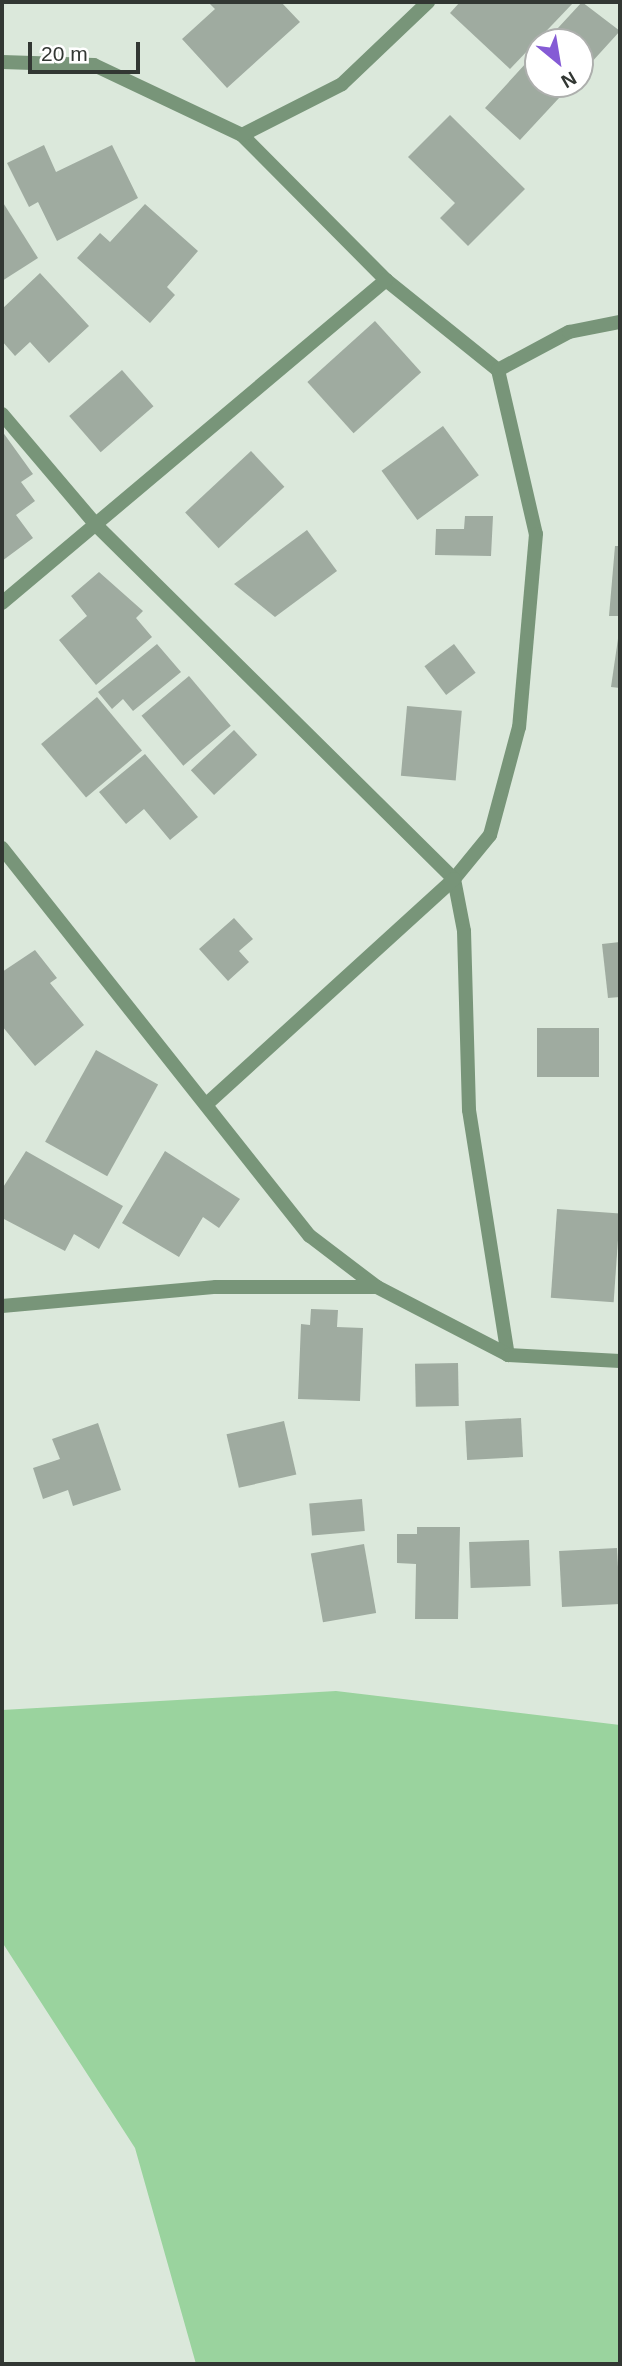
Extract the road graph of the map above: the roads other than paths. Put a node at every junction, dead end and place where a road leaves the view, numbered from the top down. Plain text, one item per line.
1 (428, 2) edge
2 (2, 62) edge
3 (242, 135) junction
4 (386, 280) junction
5 (620, 322) edge
6 (498, 370) junction
7 (2, 414) edge
8 (98, 527) junction
9 (2, 603) edge
10 (2, 848) edge
11 (454, 879) junction
12 (209, 1102) junction
13 (377, 1287) junction
14 (2, 1306) edge
15 (508, 1354) junction
16 (620, 1361) edge

1 - 3 street
2 - 3 street
3 - 4 street
4 - 6 street
4 - 8 street
5 - 6 street
6 - 11 street
7 - 8 street
8 - 9 street
8 - 11 street
10 - 12 street
11 - 12 street
11 - 15 street
12 - 13 street
13 - 14 street
13 - 15 street
15 - 16 street

